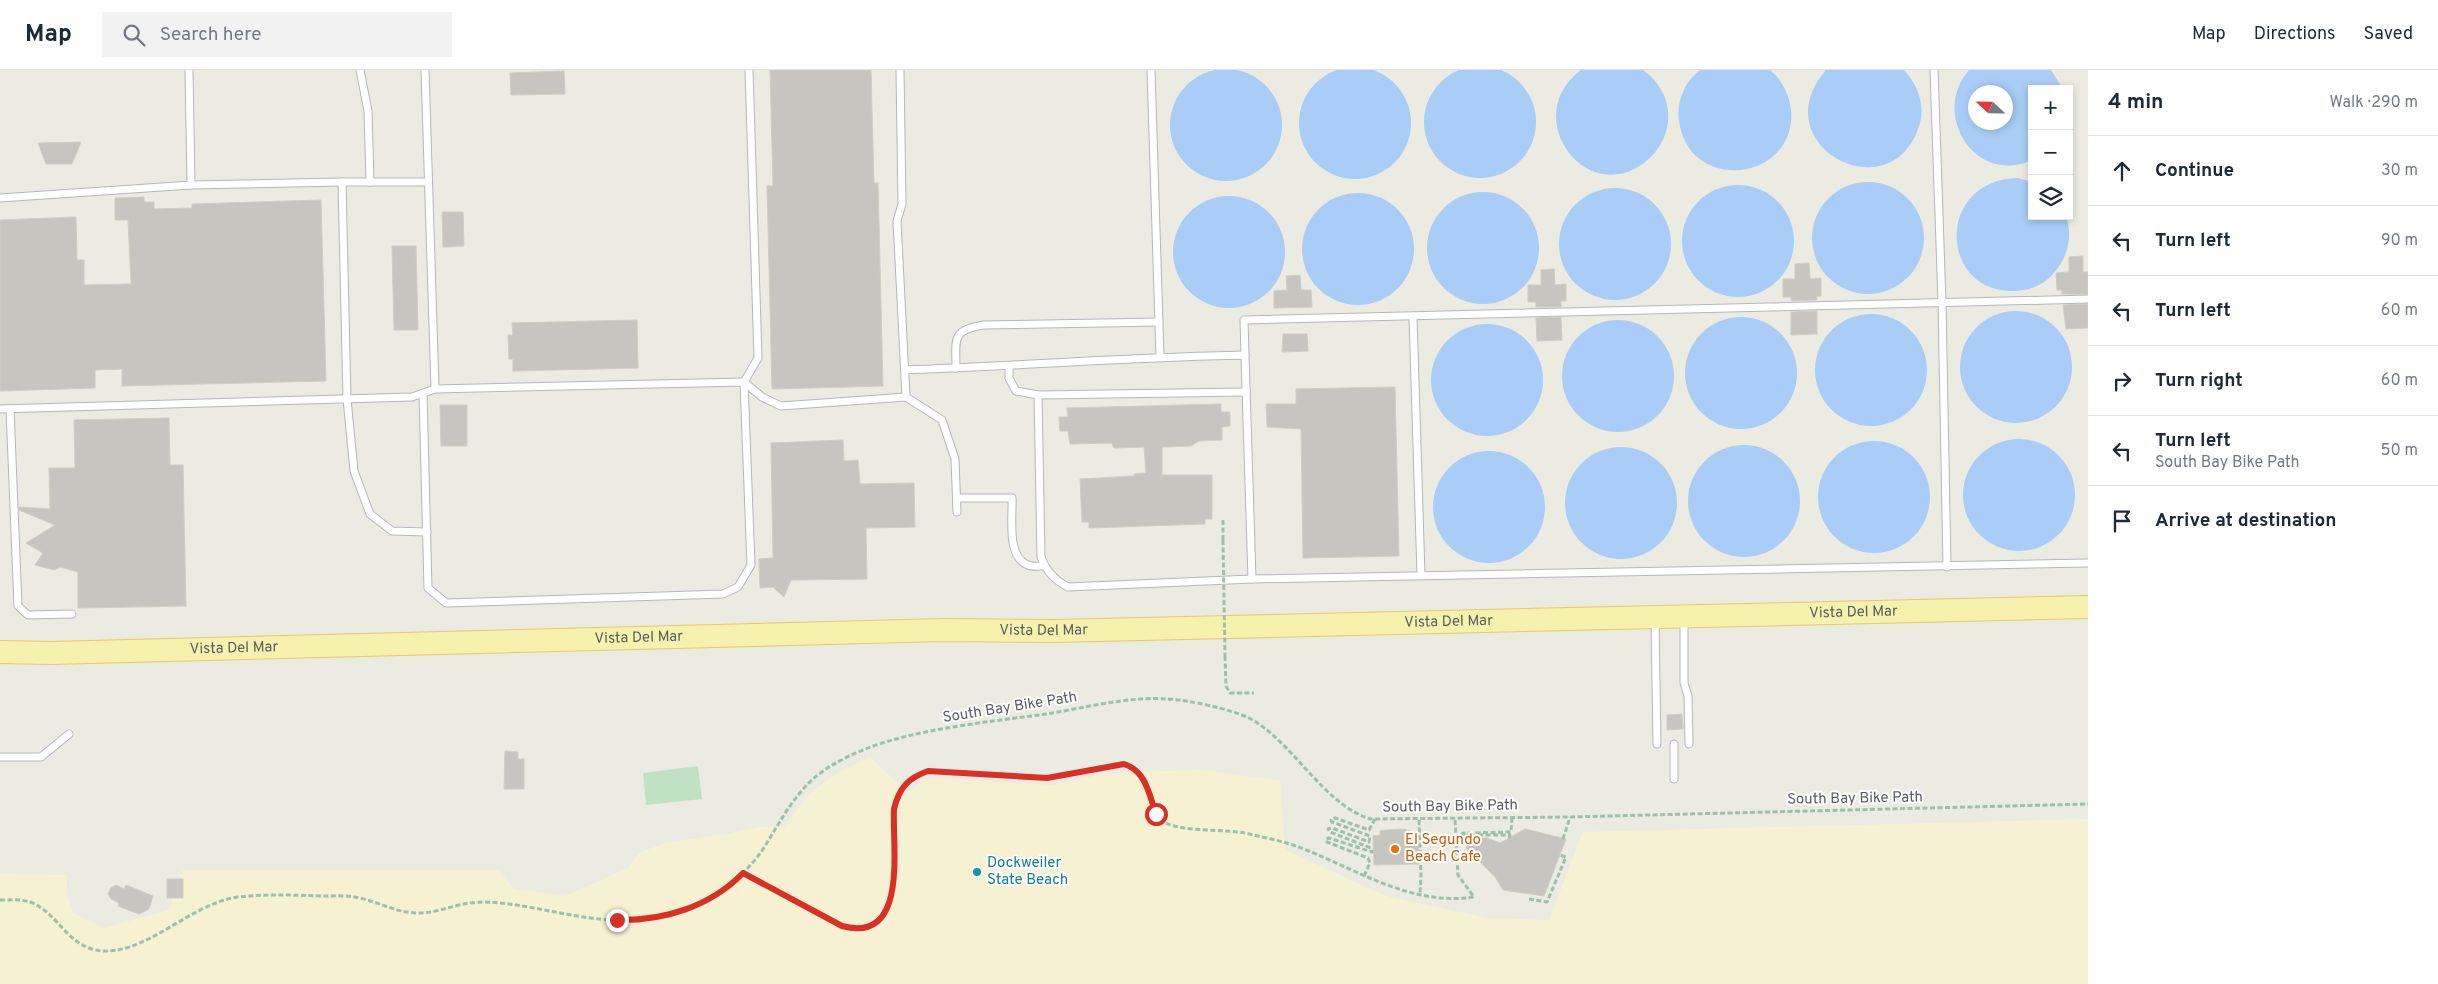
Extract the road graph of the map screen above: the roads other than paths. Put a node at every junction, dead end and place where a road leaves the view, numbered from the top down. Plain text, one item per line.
1 (189, 70) edge
2 (360, 70) edge
3 (425, 70) edge
4 (749, 70) edge
5 (900, 70) edge
6 (1152, 70) edge
7 (1934, 70) edge
8 (342, 182) junction
9 (370, 182) junction
10 (428, 182) junction
11 (191, 185) junction
12 (0, 198) edge
13 (2088, 299) edge
14 (1942, 302) junction
15 (1413, 317) junction
16 (1159, 322) junction
17 (1245, 355) junction
18 (1160, 356) junction
19 (1009, 366) junction
20 (956, 368) junction
21 (905, 370) junction
22 (744, 382) junction
23 (436, 389) junction
24 (1246, 392) junction
25 (423, 393) junction
26 (1038, 394) junction
27 (906, 397) junction
28 (347, 399) junction
29 (0, 409) edge
30 (10, 409) junction
31 (956, 498) junction
32 (957, 512) dead end
33 (427, 532) junction
34 (2088, 563) edge
35 (1044, 566) junction
36 (1947, 567) junction
37 (1421, 575) junction
38 (1252, 579) junction
39 (2088, 607) edge
40 (72, 614) dead end
41 (1655, 616) junction
42 (1684, 616) junction
43 (0, 652) edge
44 (69, 734) dead end
45 (1657, 744) dead end
46 (1674, 744) dead end
47 (1689, 744) dead end
48 (0, 757) edge
49 (1674, 779) dead end

1 - 11 lane
2 - 9 lane
3 - 10 lane
4 - 22 lane
5 - 21 lane
6 - 16 lane
7 - 14 lane
8 - 9 lane
8 - 11 lane
8 - 28 lane
9 - 10 lane
10 - 23 lane
11 - 12 lane
13 - 14 lane
14 - 15 lane
14 - 36 lane
15 - 17 lane
15 - 37 lane
16 - 18 lane
16 - 20 lane
17 - 18 lane
17 - 24 lane
18 - 19 lane
19 - 20 lane
19 - 26 lane
20 - 21 lane
21 - 27 lane
22 - 23 lane
22 - 27 lane
22 - 33 lane
23 - 25 lane
24 - 26 lane
24 - 38 lane
25 - 28 lane
25 - 33 lane
26 - 35 lane
27 - 31 lane
28 - 30 lane
28 - 33 lane
29 - 30 lane
30 - 40 lane
31 - 32 lane
31 - 35 lane
34 - 36 lane
35 - 38 lane
36 - 37 lane
37 - 38 lane
39 - 42 main road, Vista Del Mar
41 - 42 main road, Vista Del Mar
41 - 43 main road, Vista Del Mar
41 - 45 lane
42 - 47 lane
44 - 48 lane
46 - 49 lane

